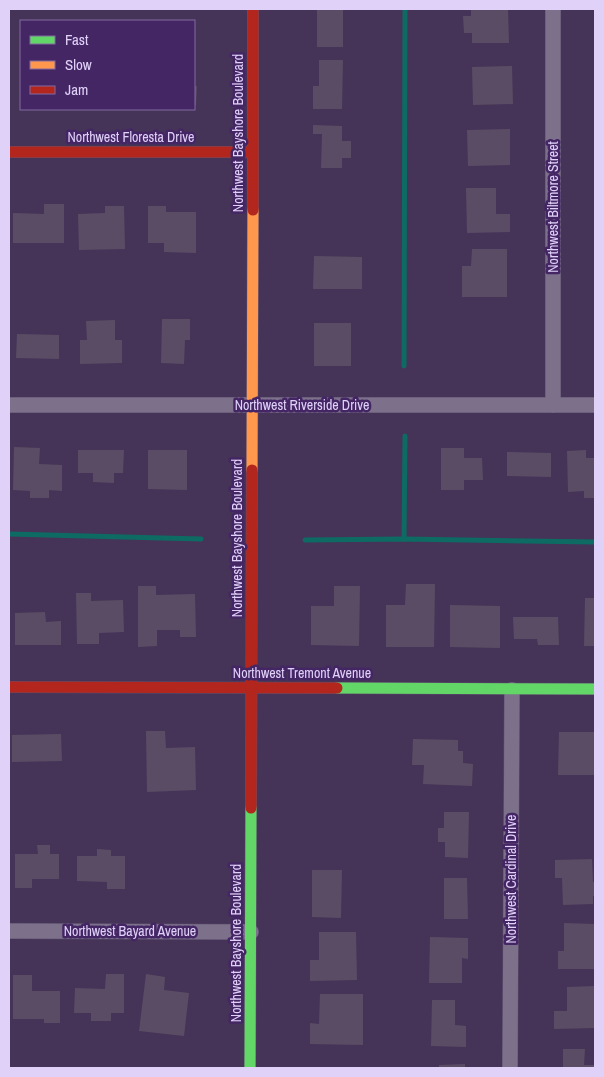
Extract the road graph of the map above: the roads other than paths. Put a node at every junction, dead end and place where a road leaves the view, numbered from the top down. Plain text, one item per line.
1 (253, 9) edge
2 (553, 9) edge
3 (9, 152) edge
4 (252, 152) junction
5 (9, 405) edge
6 (253, 405) junction
7 (553, 405) junction
8 (595, 405) edge
9 (9, 687) edge
10 (251, 687) junction
11 (512, 690) junction
12 (595, 690) edge
13 (9, 931) edge
14 (251, 932) junction
15 (250, 1068) edge
16 (510, 1068) edge

1 - 4 main road, Northwest Bayshore Boulevard
2 - 7 street, Northwest Biltmore Street
3 - 4 main road, Northwest Floresta Drive
4 - 6 main road, Northwest Bayshore Boulevard
5 - 6 street, Northwest Riverside Drive
6 - 7 street, Northwest Riverside Drive
6 - 10 main road, Northwest Bayshore Boulevard
7 - 8 street, Northwest Riverside Drive
9 - 10 main road, Northwest Tremont Avenue
10 - 11 main road, Northwest Tremont Avenue
10 - 14 main road, Northwest Bayshore Boulevard
11 - 12 main road, Northwest Tremont Avenue
11 - 16 street, Northwest Cardinal Drive
13 - 14 street, Northwest Bayard Avenue
14 - 15 main road, Northwest Bayshore Boulevard

